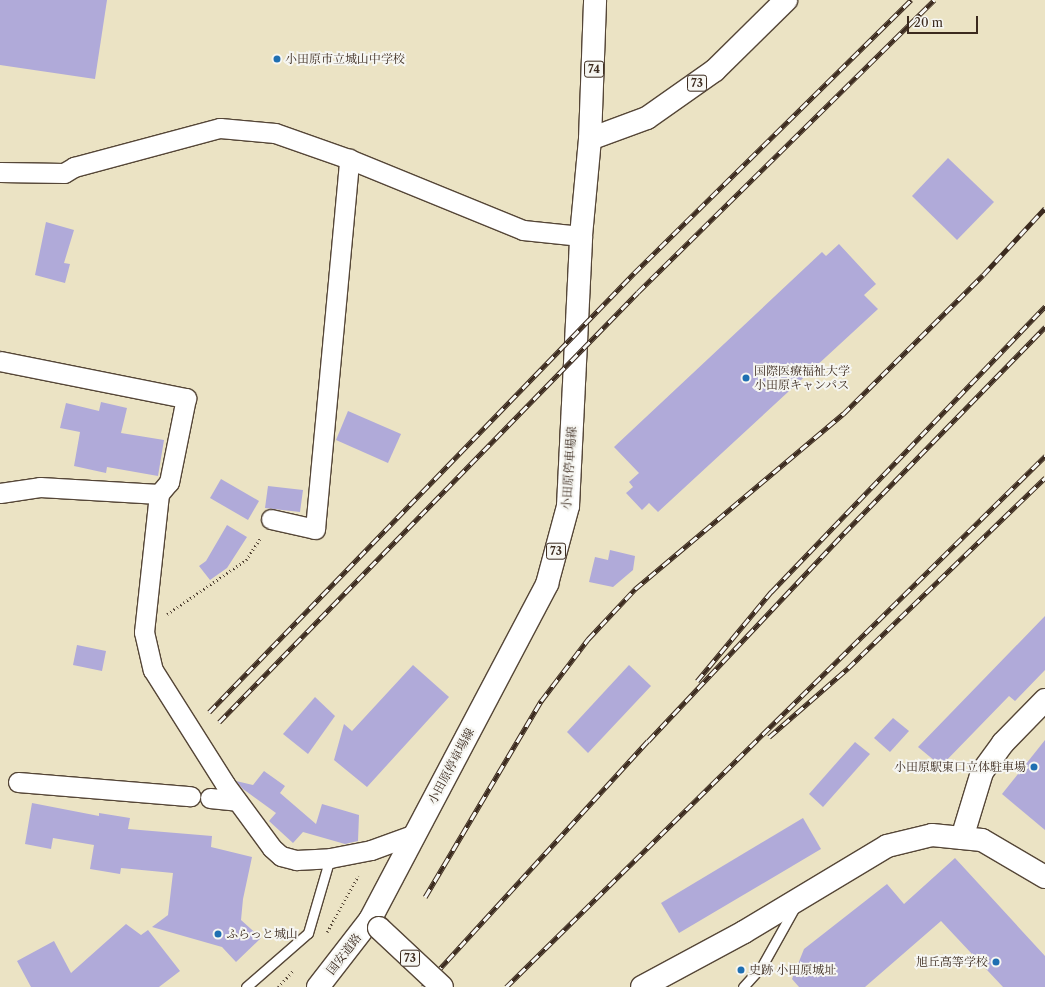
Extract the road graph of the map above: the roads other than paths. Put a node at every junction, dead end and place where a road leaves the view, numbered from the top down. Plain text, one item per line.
1 (596, 0) edge
2 (786, 0) edge
3 (590, 139) junction
4 (349, 159) junction
5 (0, 172) edge
6 (581, 236) junction
7 (0, 361) edge
8 (0, 493) edge
9 (159, 494) junction
10 (271, 519) road end
11 (1045, 700) edge
12 (18, 782) dead end
13 (190, 796) dead end
14 (210, 798) dead end
15 (237, 801) junction
16 (415, 834) junction
17 (962, 838) junction
18 (330, 858) junction
19 (1045, 877) edge
20 (799, 900) junction
21 (374, 924) junction
22 (246, 987) edge
23 (318, 987) edge
24 (442, 987) edge
25 (642, 987) edge
26 (743, 987) edge

1 - 3 main road, 74
2 - 3 main road, 73
3 - 6 main road, 小田原停車場線 / 73
4 - 5 street
4 - 6 street
4 - 10 street
6 - 16 main road, 小田原停車場線 / 73
7 - 9 street
8 - 9 street
9 - 15 street
11 - 17 main road
12 - 13 street
14 - 15 street
15 - 18 street
16 - 18 street
16 - 21 main road, 小田原停車場線 / 73
17 - 19 main road
17 - 20 main road
18 - 22 lane
20 - 25 main road
20 - 26 lane
21 - 23 main road, 国安道路
21 - 24 main road, 73, bridge

